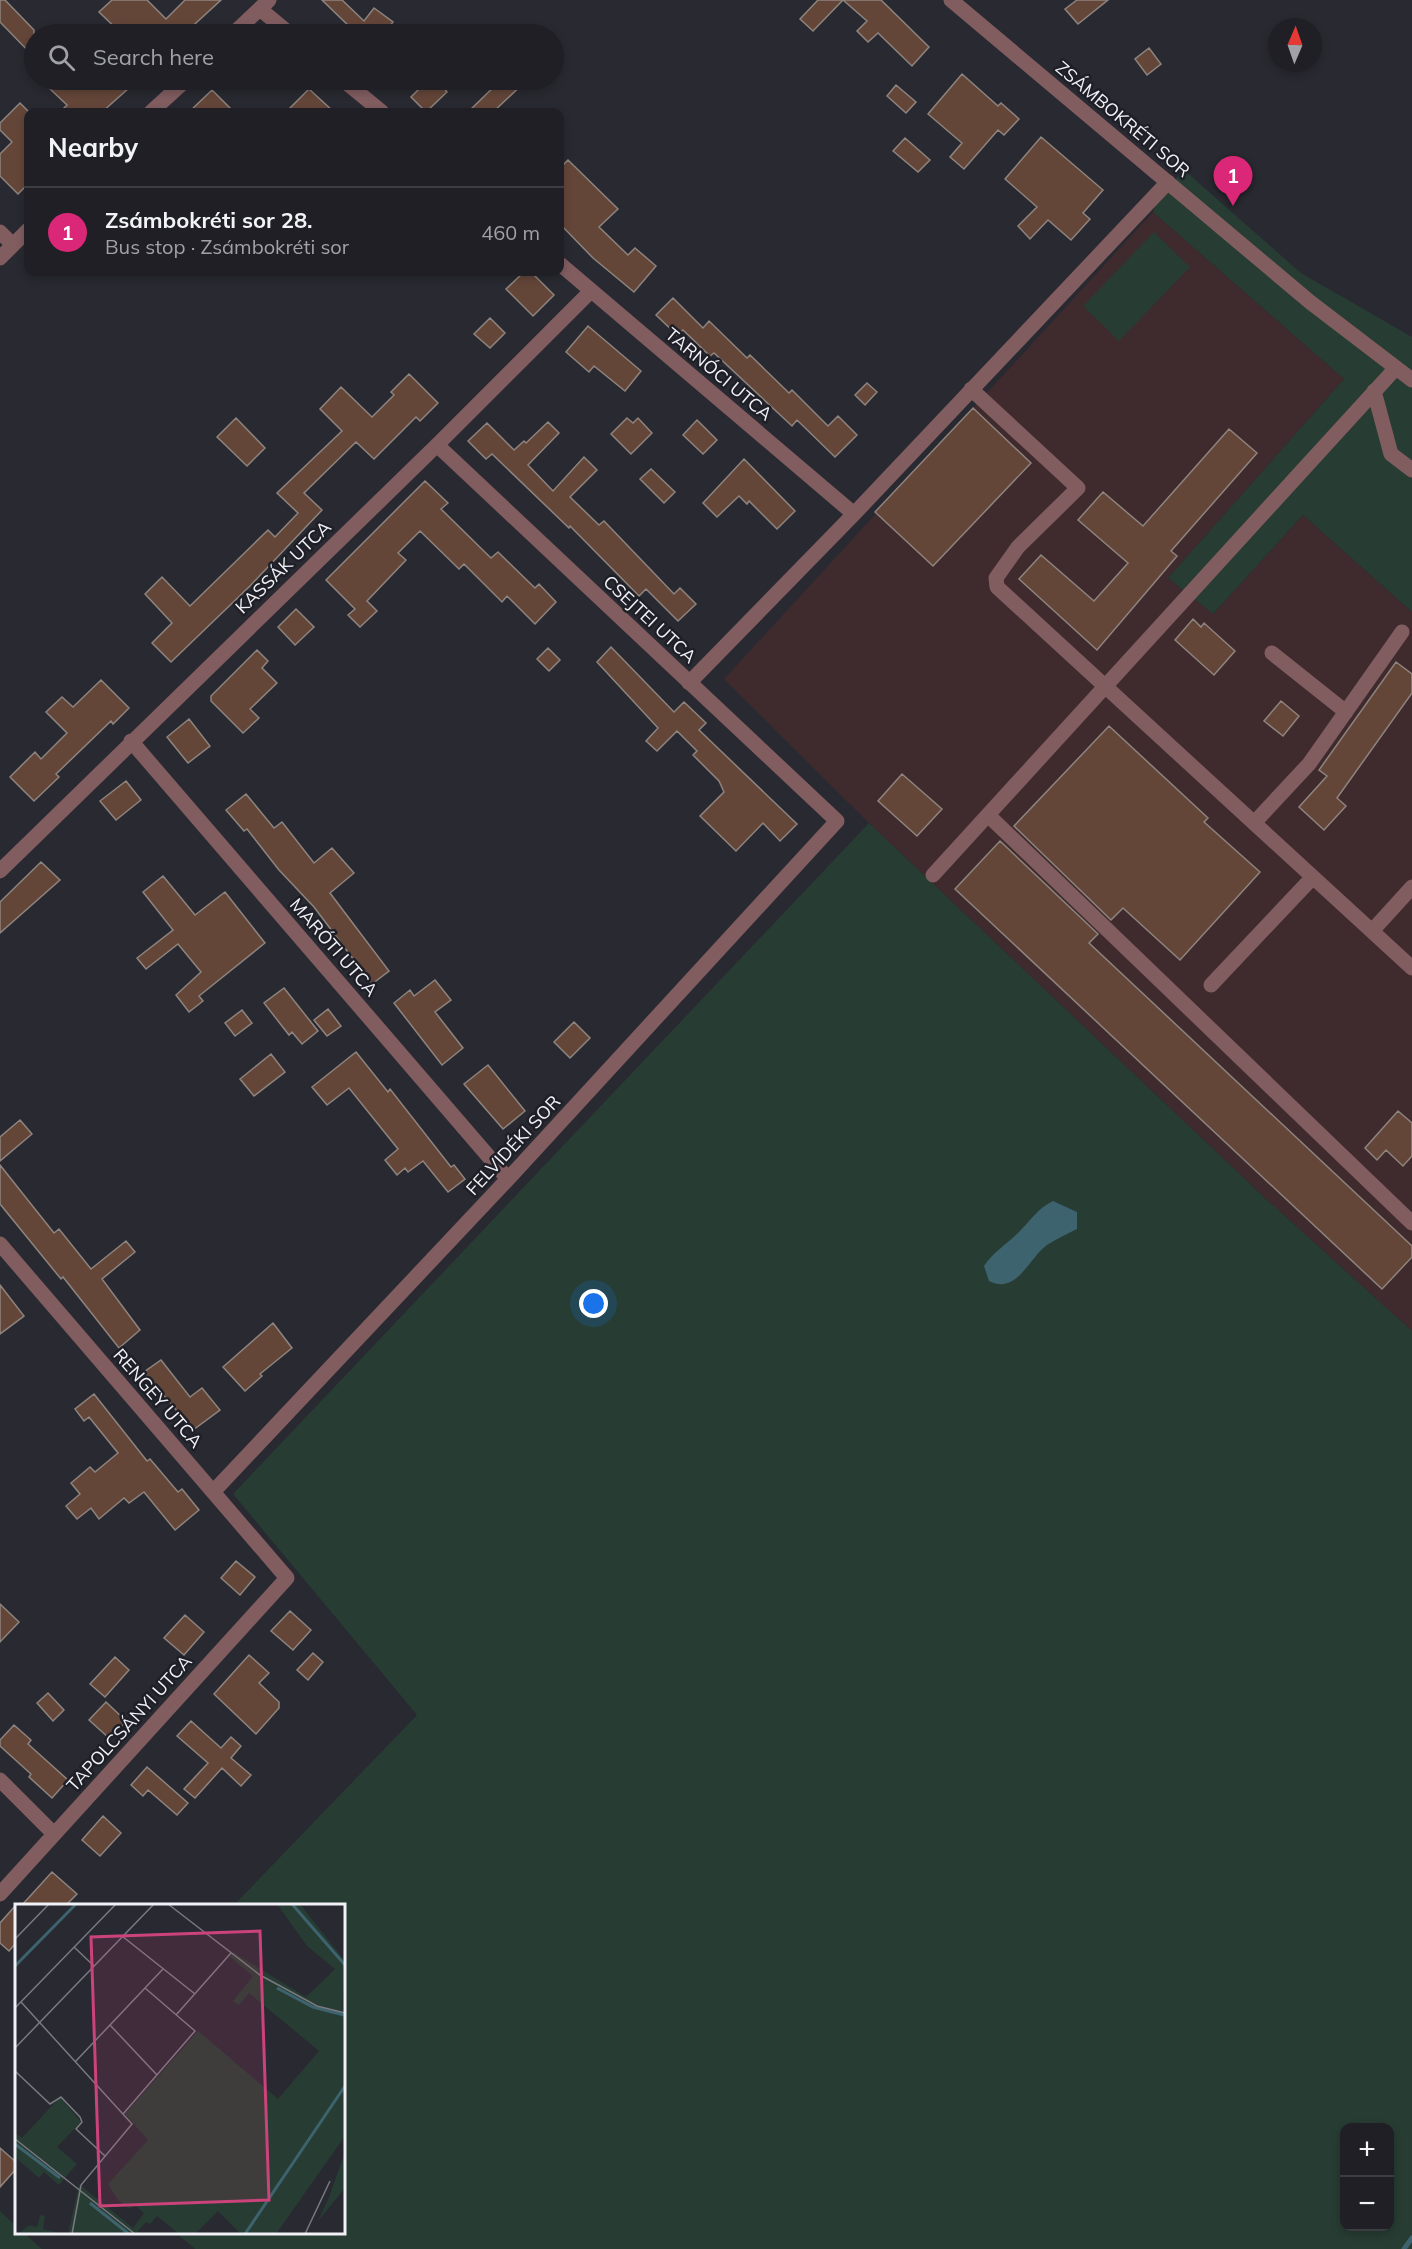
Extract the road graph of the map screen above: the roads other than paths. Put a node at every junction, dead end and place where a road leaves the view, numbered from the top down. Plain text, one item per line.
1 (951, 0) edge
2 (264, 4) edge
3 (243, 24) edge
4 (281, 24) edge
5 (175, 90) edge
6 (355, 90) edge
7 (155, 108) edge
8 (377, 108) edge
9 (1168, 182) junction
10 (0, 232) edge
11 (24, 234) edge
12 (13, 245) junction
13 (0, 258) edge
14 (564, 267) edge
15 (591, 291) junction
16 (1395, 369) junction
17 (1412, 380) edge
18 (970, 389) junction
19 (1374, 391) junction
20 (437, 445) junction
21 (1412, 470) edge
22 (854, 514) junction
23 (1402, 632) dead end
24 (1272, 653) dead end
25 (689, 683) junction
26 (1105, 686) junction
27 (1346, 712) junction
28 (131, 741) junction
29 (988, 815) junction
30 (837, 821) joint
31 (1254, 823) junction
32 (0, 871) edge
33 (933, 874) dead end
34 (1313, 877) junction
35 (1412, 887) edge
36 (1372, 931) junction
37 (1412, 968) edge
38 (1211, 985) dead end
39 (508, 1179) junction
40 (1412, 1223) edge
41 (0, 1244) edge
42 (213, 1492) junction
43 (287, 1578) joint
44 (0, 1780) edge
45 (54, 1833) junction
46 (0, 1894) edge

1 - 9 street, ZSÁMBOKRÉTI SOR
2 - 3 street
2 - 4 street
5 - 7 street
6 - 8 street
9 - 16 street, ZSÁMBOKRÉTI SOR
9 - 18 street
10 - 12 street
11 - 12 street
12 - 13 street
14 - 15 street, TARNÓCI UTCA
15 - 20 street, KASSÁK UTCA
15 - 22 street, TARNÓCI UTCA
16 - 17 street, ZSÁMBOKRÉTI SOR
16 - 19 street
18 - 22 street
18 - 26 street
19 - 21 street
19 - 26 street
20 - 25 street, CSEJTEI UTCA
20 - 28 street, KASSÁK UTCA
22 - 25 street
23 - 27 street
24 - 27 street
25 - 30 street, CSEJTEI UTCA
26 - 29 street
26 - 31 street
27 - 31 street
28 - 32 street, KASSÁK UTCA
28 - 39 street, MARÓTI UTCA
29 - 33 street
29 - 40 street
30 - 39 street, FELVIDÉKI SOR
31 - 34 street
34 - 36 street
34 - 38 street
35 - 36 street
36 - 37 street
39 - 42 street, FELVIDÉKI SOR
41 - 42 street, RENGEY UTCA
42 - 43 street, RENGEY UTCA
43 - 45 street, TAPOLCSÁNYI UTCA
44 - 45 street
45 - 46 street, TAPOLCSÁNYI UTCA

